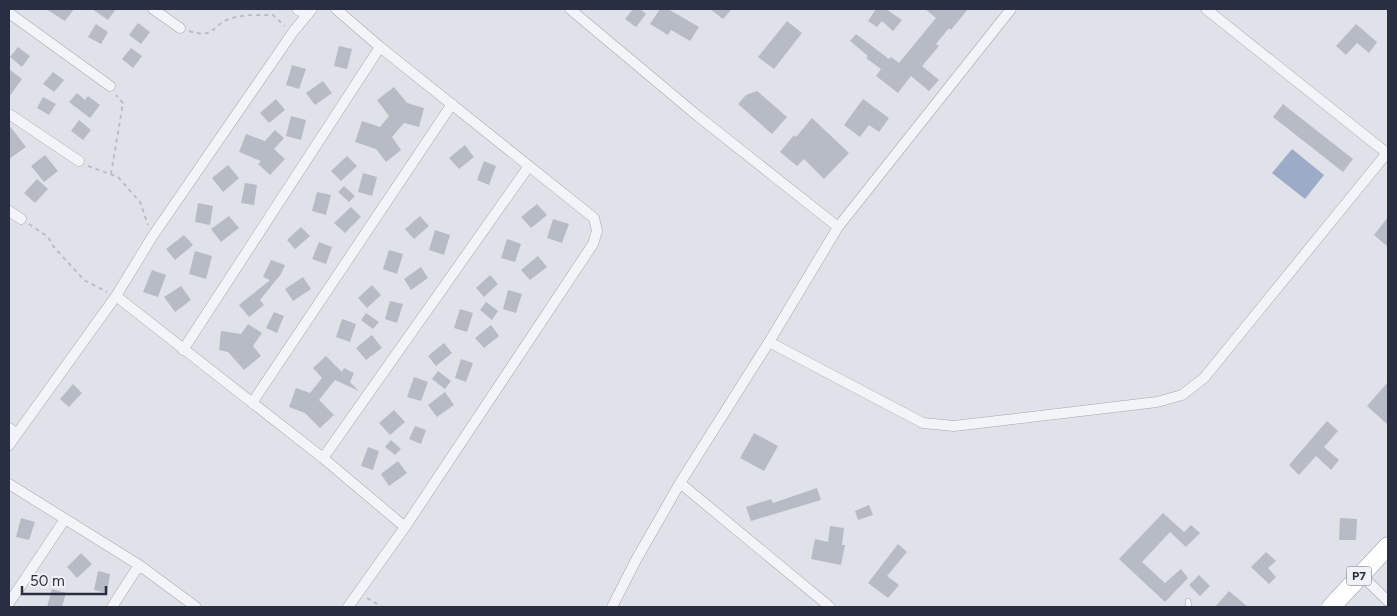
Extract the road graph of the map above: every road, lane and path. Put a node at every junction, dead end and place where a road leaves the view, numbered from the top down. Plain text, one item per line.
1 (153, 9) edge
2 (336, 9) edge
3 (570, 9) edge
4 (1011, 9) edge
5 (1206, 9) edge
6 (305, 11) edge
7 (9, 13) edge
8 (180, 28) joint
9 (293, 32) junction
10 (380, 47) junction
11 (110, 86) joint
12 (452, 104) junction
13 (9, 114) edge
14 (1388, 153) edge
15 (79, 161) joint
16 (529, 166) junction
17 (111, 174) junction
18 (9, 211) edge
19 (21, 219) joint
20 (838, 227) junction
21 (152, 237) junction
22 (116, 296) junction
23 (769, 342) junction
24 (183, 350) junction
25 (252, 403) junction
26 (13, 431) edge
27 (9, 445) edge
28 (323, 458) junction
29 (9, 484) edge
30 (680, 484) junction
31 (65, 519) junction
32 (405, 527) junction
33 (1388, 546) edge
34 (139, 565) junction
35 (1361, 575) junction
36 (358, 593) junction
37 (1188, 601) dead end
38 (1388, 601) edge
39 (9, 603) edge
40 (112, 607) edge
41 (196, 607) edge
42 (348, 607) edge
43 (382, 607) edge
44 (612, 607) edge
45 (830, 607) edge
46 (1189, 607) edge
47 (1331, 607) edge

1 - 8 street
2 - 10 street
3 - 20 street
4 - 20 street
5 - 14 street
6 - 9 street
7 - 11 street
8 - 9 path
9 - 21 street
10 - 12 street
10 - 24 street
11 - 17 path
12 - 16 street
12 - 25 street
13 - 15 street
14 - 23 street
15 - 17 path
16 - 28 street
16 - 32 street
17 - 21 path
18 - 19 street
19 - 22 path
20 - 23 street
21 - 22 street
22 - 24 street
22 - 26 street
23 - 30 street
24 - 25 street
25 - 28 street
26 - 27 street
28 - 32 street
29 - 31 street
30 - 44 street
30 - 45 street
31 - 34 street
31 - 39 street
32 - 36 street
33 - 35 highway, P7
34 - 40 street
34 - 41 street
35 - 38 street
35 - 47 highway, P7
36 - 42 street
36 - 43 path
37 - 46 lane

